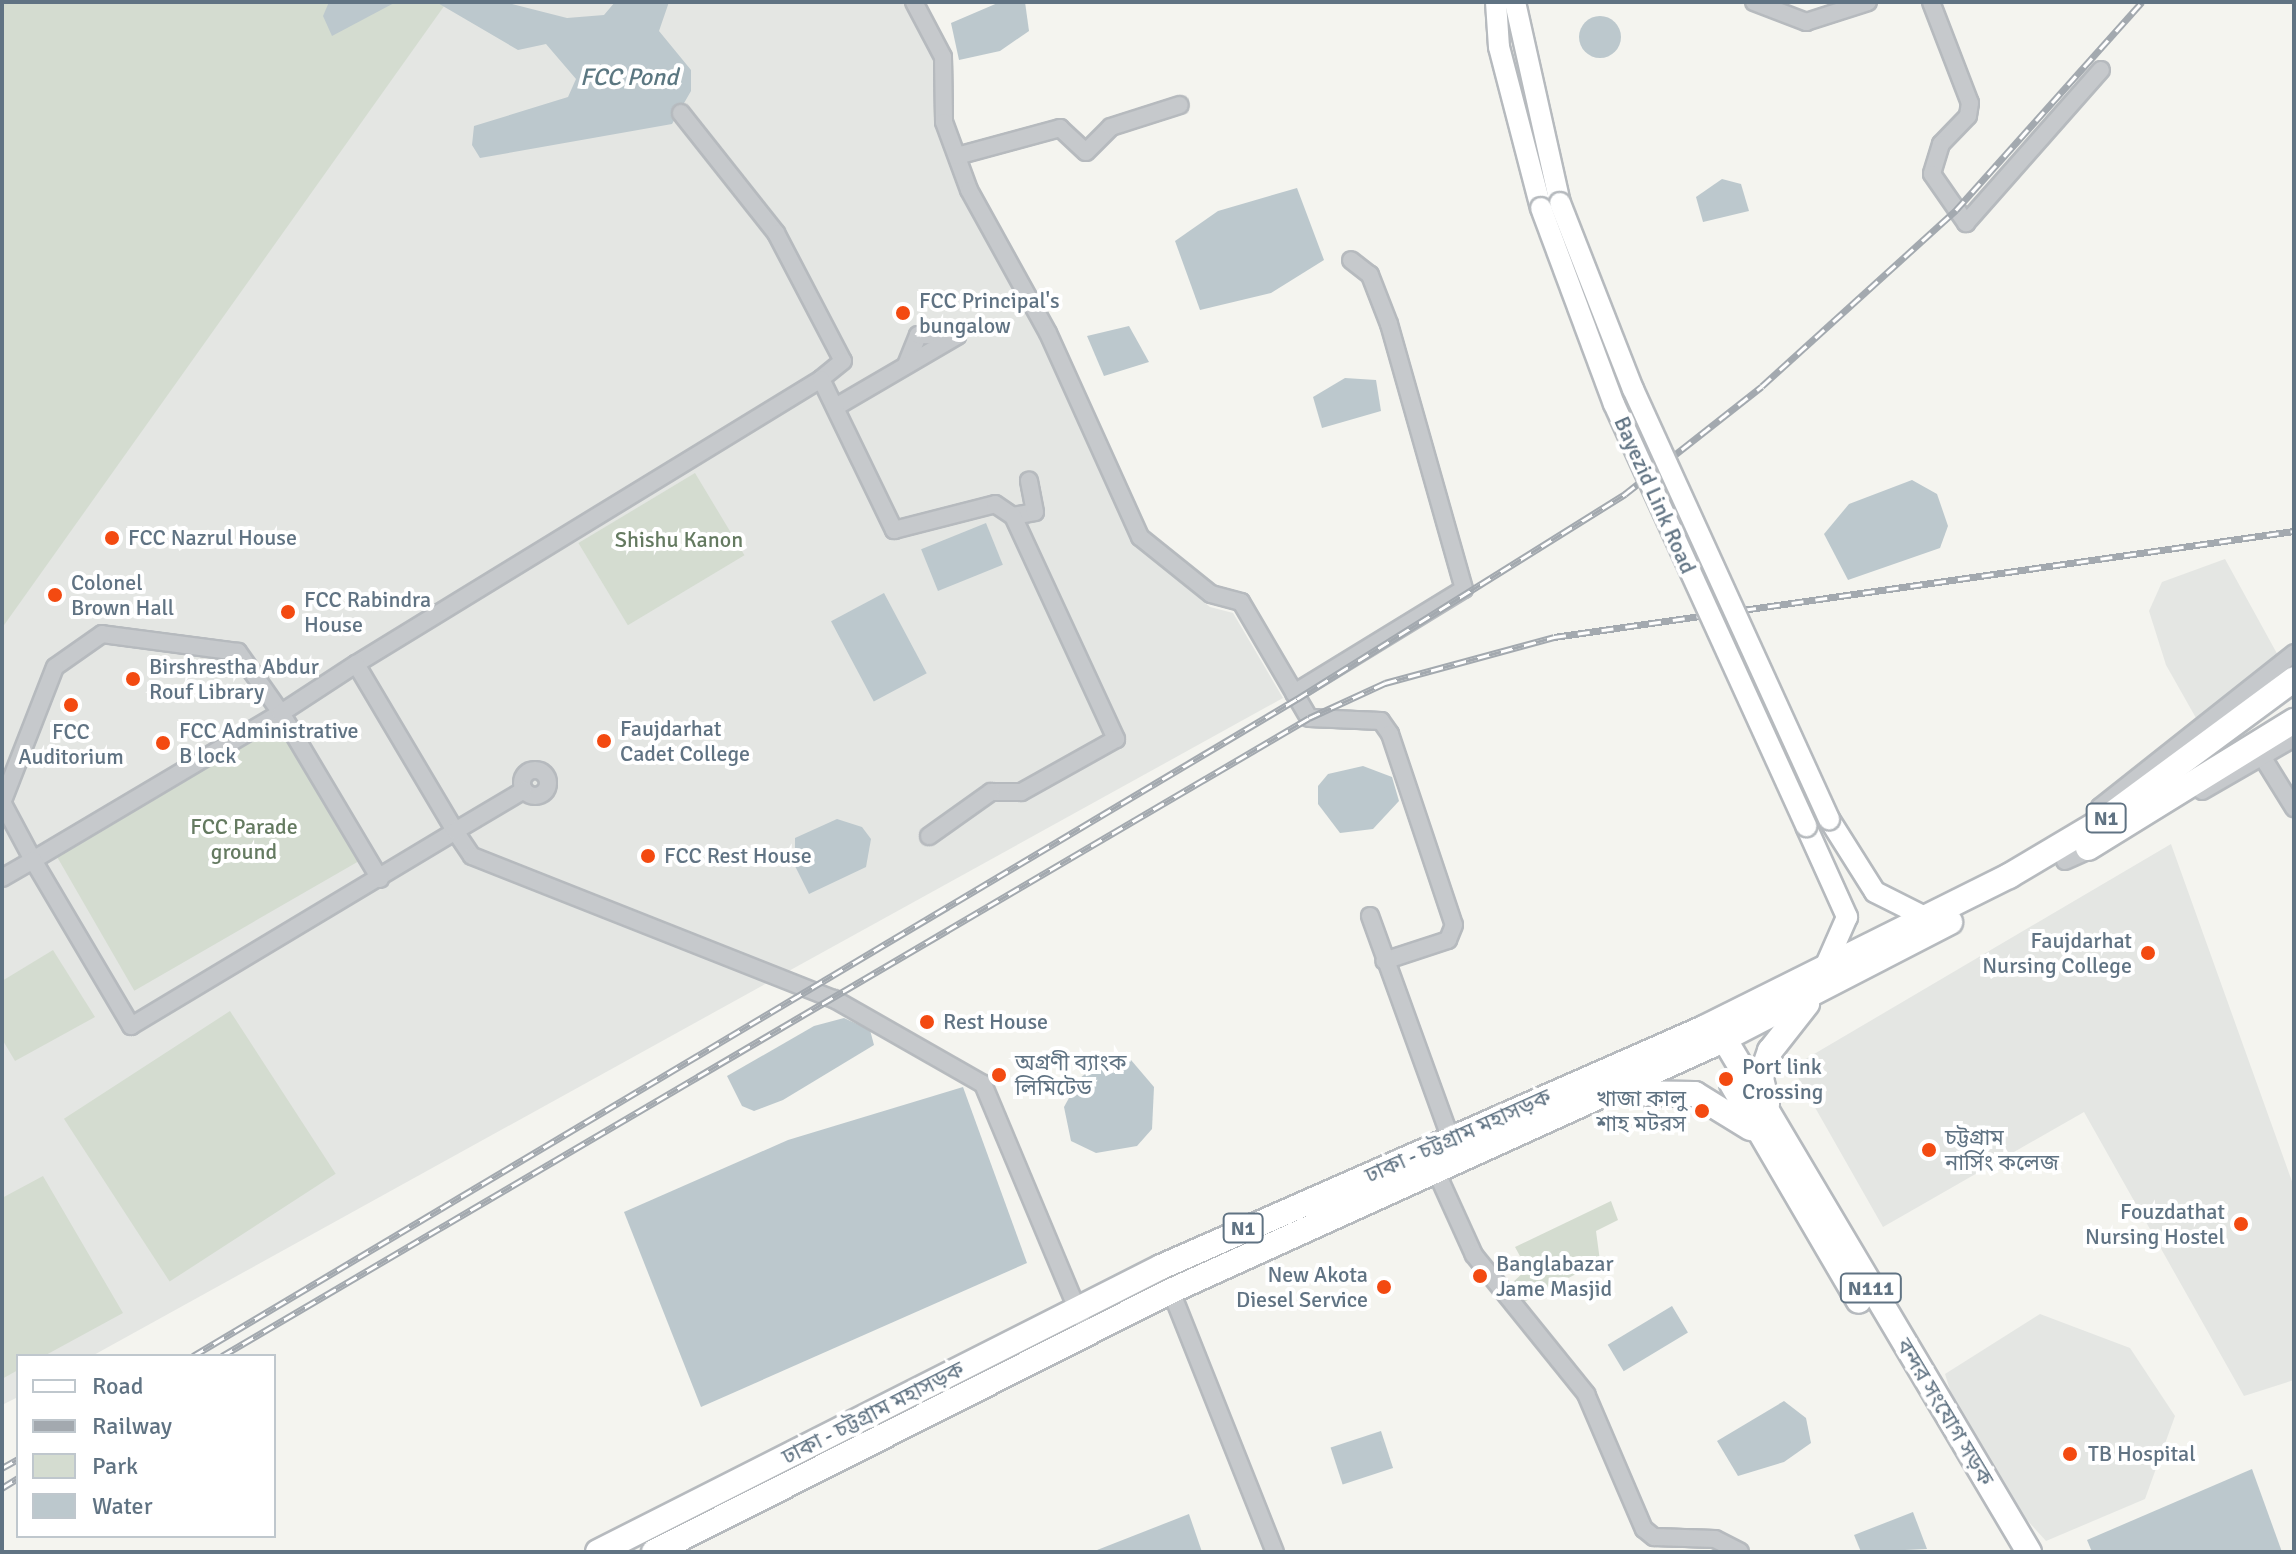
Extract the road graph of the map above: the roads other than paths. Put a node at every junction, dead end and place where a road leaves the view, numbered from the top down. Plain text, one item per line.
1 (914, 2) edge
2 (1496, 2) edge
3 (1515, 2) edge
4 (1754, 2) edge
5 (1868, 2) edge
6 (1931, 2) edge
7 (2101, 70) dead end
8 (1180, 105) dead end
9 (681, 113) dead end
10 (957, 156) junction
11 (1550, 206) junction
12 (1351, 260) dead end
13 (906, 365) dead end
14 (821, 379) junction
15 (839, 405) junction
16 (1029, 481) dead end
17 (1013, 516) junction
18 (2294, 653) edge
19 (356, 664) junction
20 (2294, 679) edge
21 (1294, 693) junction
22 (281, 713) junction
23 (2294, 721) edge
24 (2294, 738) edge
25 (2263, 758) junction
26 (524, 790) dead end
27 (2, 802) edge
28 (2294, 808) edge
29 (2108, 827) junction
30 (455, 831) junction
31 (929, 836) dead end
32 (33, 860) junction
33 (2065, 861) junction
34 (2, 878) edge
35 (380, 879) junction
36 (1370, 916) dead end
37 (1925, 917) junction
38 (1384, 961) junction
39 (1824, 978) junction
40 (1714, 1034) junction
41 (1592, 1097) junction
42 (1768, 1132) junction
43 (1451, 1140) junction
44 (1435, 1169) junction
45 (1171, 1291) junction
46 (1077, 1311) junction
47 (1090, 1333) junction
48 (598, 1552) edge
49 (654, 1552) edge
50 (1275, 1552) edge
51 (1740, 1552) edge
52 (2013, 1552) edge
53 (2029, 1552) edge

1 - 10 street
2 - 11 main road, Bayezid Link Road
3 - 11 main road, Bayezid Link Road
4 - 5 street
6 - 7 street
8 - 10 street
9 - 14 street
10 - 21 street
11 - 37 main road, Bayezid Link Road, bridge
11 - 39 main road, Bayezid Link Road, bridge
12 - 21 street
13 - 15 street
14 - 15 street
14 - 19 street
15 - 17 street
16 - 17 street
17 - 31 street
18 - 29 street
19 - 22 street
19 - 30 street
20 - 29 highway, ঢাকা - চট্টগ্রাম মহাসড়ক / N1
21 - 38 street
22 - 27 street
22 - 32 street
22 - 35 street
23 - 29 highway, ঢাকা - চট্টগ্রাম মহাসড়ক / N1
24 - 25 street
25 - 28 street
25 - 33 street
26 - 30 street
27 - 32 street
29 - 33 highway, ঢাকা - চট্টগ্রাম মহাসড়ক / N1
29 - 37 highway, ঢাকা - চট্টগ্রাম মহাসড়ক / N1
30 - 35 street
30 - 46 street
32 - 34 street
32 - 35 street
33 - 39 highway, ঢাকা - চট্টগ্রাম মহাসড়ক / N1
36 - 38 street
37 - 39 highway, ঢাকা - চট্টগ্রাম মহাসড়ক / N1
38 - 43 street
39 - 40 highway, ঢাকা - চট্টগ্রাম মহাসড়ক / N1
39 - 42 highway
40 - 41 highway, ঢাকা - চট্টগ্রাম মহাসড়ক / N1
40 - 42 highway, বন্দর সংযোগ সড়ক / N111
40 - 43 highway, ঢাকা - চট্টগ্রাম মহাসড়ক / N1
41 - 42 highway
41 - 44 highway, ঢাকা - চট্টগ্রাম মহাসড়ক / N1
42 - 52 highway, বন্দর সংযোগ সড়ক / N111
42 - 53 highway, বন্দর সংযোগ সড়ক / N111
43 - 46 highway, ঢাকা - চট্টগ্রাম মহাসড়ক / N1
44 - 45 highway, ঢাকা - চট্টগ্রাম মহাসড়ক / N1
44 - 51 street
45 - 47 highway, ঢাকা - চট্টগ্রাম মহাসড়ক / N1
45 - 50 street
46 - 47 street
46 - 48 highway, ঢাকা - চট্টগ্রাম মহাসড়ক / N1
47 - 49 highway, ঢাকা - চট্টগ্রাম মহাসড়ক / N1

